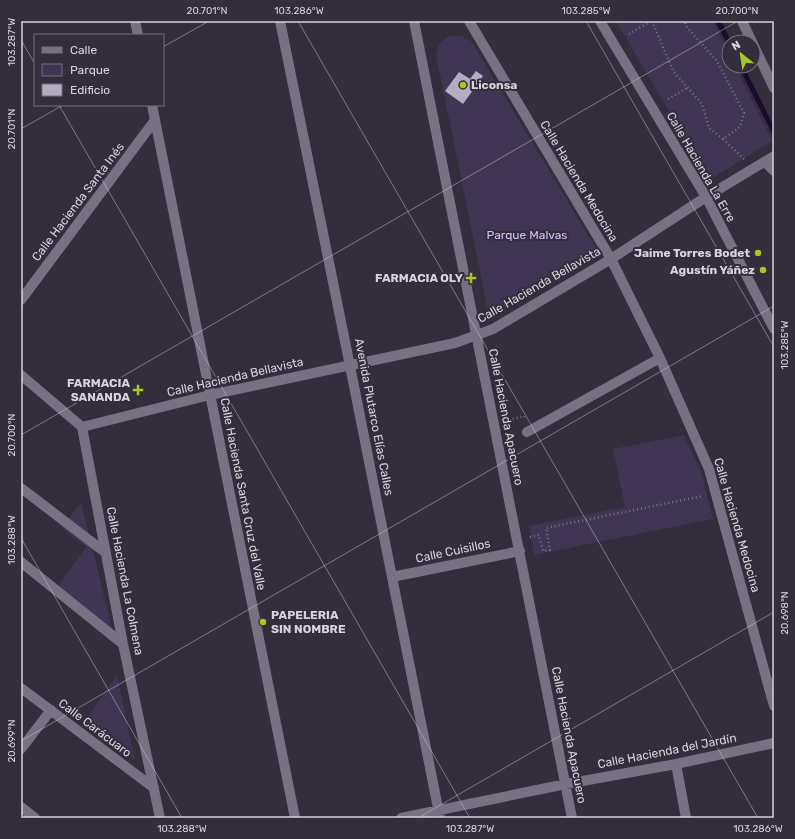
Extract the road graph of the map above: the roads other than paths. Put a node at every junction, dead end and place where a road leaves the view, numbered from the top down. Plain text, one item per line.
1 (135, 21) edge
2 (280, 21) edge
3 (414, 21) edge
4 (469, 21) edge
5 (600, 21) edge
6 (742, 21) edge
7 (138, 34) edge
8 (748, 34) edge
9 (761, 61) edge
10 (774, 88) edge
11 (152, 106) edge
12 (155, 120) junction
13 (774, 156) edge
14 (765, 162) junction
15 (774, 171) edge
16 (706, 197) junction
17 (611, 259) junction
18 (21, 300) edge
19 (774, 329) edge
20 (477, 335) junction
21 (660, 358) junction
22 (350, 366) junction
23 (21, 375) edge
24 (210, 395) junction
25 (82, 427) junction
26 (527, 432) dead end
27 (21, 488) edge
28 (520, 551) junction
29 (106, 553) junction
30 (21, 562) edge
31 (392, 577) junction
32 (123, 644) junction
33 (21, 688) edge
34 (774, 706) edge
35 (51, 710) junction
36 (774, 743) edge
37 (21, 750) edge
38 (676, 764) junction
39 (566, 784) junction
40 (154, 788) junction
41 (21, 807) edge
42 (440, 814) edge
43 (35, 818) edge
44 (160, 818) edge
45 (295, 818) edge
46 (401, 818) edge
47 (572, 818) edge
48 (686, 818) edge

1 - 7 street
2 - 22 street, Avenida Plutarco Elías Calles
3 - 20 street, Calle Hacienda Apacuero
4 - 17 street, Calle Hacienda Medocina
5 - 16 street, Calle Hacienda La Erre
6 - 8 street
9 - 10 street
11 - 12 street, Calle Hacienda Santa Cruz del Valle
12 - 18 street, Calle Hacienda Santa Inés
12 - 24 street, Calle Hacienda Santa Cruz del Valle
13 - 14 street, Calle Hacienda Bellavista
14 - 15 street
14 - 16 street, Calle Hacienda Bellavista
16 - 17 street, Calle Hacienda Bellavista
16 - 19 street, Calle Hacienda La Erre
17 - 20 street, Calle Hacienda Bellavista
17 - 21 street, Calle Hacienda Medocina
20 - 22 street, Calle Hacienda Bellavista
20 - 28 street, Calle Hacienda Apacuero
21 - 26 street
21 - 34 street, Calle Hacienda Medocina
22 - 24 street, Calle Hacienda Bellavista
22 - 31 street, Avenida Plutarco Elías Calles
23 - 25 street
24 - 25 street, Calle Hacienda Bellavista
24 - 45 street, Calle Hacienda Santa Cruz del Valle
25 - 29 street, Calle Hacienda La Colmena
27 - 29 street
28 - 31 street, Calle Cuisillos
28 - 39 street, Calle Hacienda Apacuero
29 - 32 street, Calle Hacienda La Colmena
30 - 32 street
31 - 42 street, Avenida Plutarco Elías Calles
32 - 40 street, Calle Hacienda La Colmena
33 - 35 street, Calle Carácuaro
35 - 37 street
35 - 40 street, Calle Carácuaro
36 - 38 street, Calle Hacienda del Jardín
38 - 39 street, Calle Hacienda del Jardín
38 - 48 street
39 - 42 street, Calle Hacienda del Jardín
39 - 47 street, Calle Hacienda Apacuero
40 - 44 street, Calle Hacienda La Colmena
41 - 43 street
42 - 46 street, Calle Hacienda del Jardín

